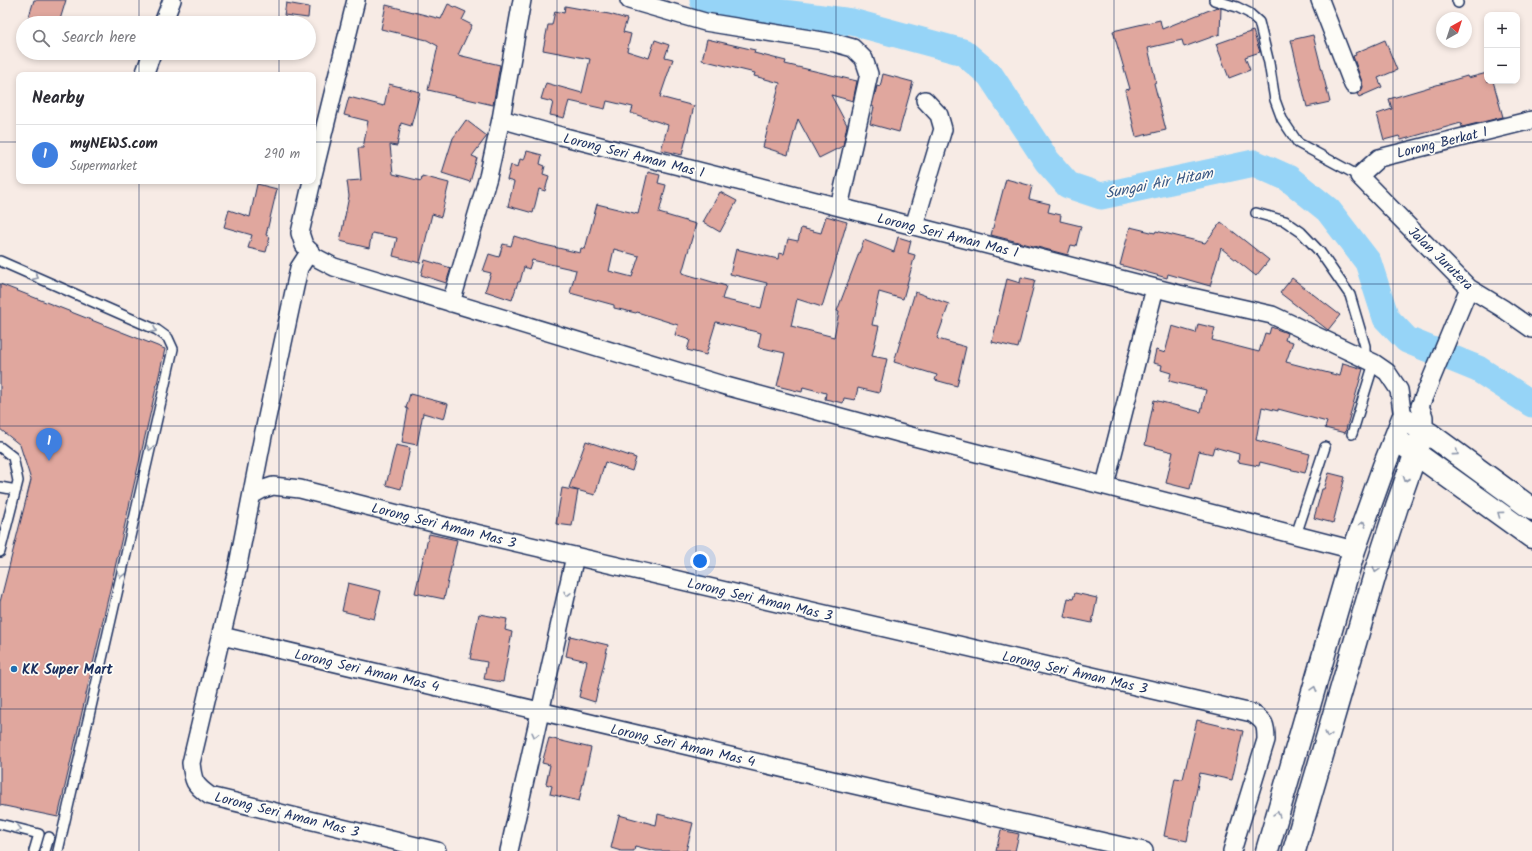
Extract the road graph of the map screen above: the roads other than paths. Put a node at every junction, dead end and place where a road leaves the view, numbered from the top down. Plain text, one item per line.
1 (172, 0) edge
2 (356, 0) edge
3 (522, 0) edge
4 (629, 0) edge
5 (1214, 0) edge
6 (1320, 0) edge
7 (166, 16) edge
8 (149, 60) edge
9 (145, 72) edge
10 (1353, 85) dead end
11 (924, 100) dead end
12 (501, 119) junction
13 (1532, 120) edge
14 (316, 163) edge
15 (1359, 176) junction
16 (311, 184) edge
17 (838, 206) junction
18 (1256, 213) dead end
19 (914, 226) junction
20 (310, 251) junction
21 (0, 261) edge
22 (1155, 288) junction
23 (1469, 288) junction
24 (451, 303) junction
25 (1532, 329) edge
26 (1375, 365) junction
27 (1412, 412) junction
28 (1424, 430) junction
29 (1352, 434) dead end
30 (1395, 439) junction
31 (0, 447) edge
32 (1325, 447) dead end
33 (1416, 452) junction
34 (1105, 485) junction
35 (0, 487) edge
36 (16, 490) junction
37 (252, 495) junction
38 (1532, 509) edge
39 (1296, 535) junction
40 (1532, 537) edge
41 (1354, 550) junction
42 (0, 552) edge
43 (575, 556) junction
44 (222, 636) junction
45 (540, 711) junction
46 (0, 824) edge
47 (59, 847) edge
48 (34, 851) edge
49 (45, 851) edge
50 (437, 851) edge
51 (509, 851) edge
52 (1144, 851) edge
53 (1232, 851) edge
54 (1267, 851) edge
55 (1294, 851) edge

1 - 7 street
2 - 14 street
3 - 12 street
4 - 17 street
5 - 15 lane
6 - 10 street
8 - 9 street
11 - 19 street
12 - 17 street, Lorong Seri Aman Mas 1
12 - 24 street
13 - 15 street, Lorong Berkat 1
15 - 23 street, Jalan Jurutera
16 - 20 street
17 - 19 street, Lorong Seri Aman Mas 1
18 - 26 lane
19 - 22 street, Lorong Seri Aman Mas 1
20 - 24 street
20 - 37 street, Lorong Seri Aman Mas 3
21 -> 47 lane
22 - 26 street, Lorong Seri Aman Mas 1
22 - 34 street
23 - 25 street, Jalan Jurutera
23 - 27 street
24 - 34 street
26 - 27 street
26 - 29 lane
27 - 28 main road
27 - 30 main road
28 - 33 main road
28 -> 38 main road
30 - 33 main road
41 -> 30 main road
31 - 36 lane
32 - 39 lane
40 -> 33 main road
33 -> 55 main road
34 - 39 street
35 - 36 lane
36 - 42 lane
37 - 43 street, Lorong Seri Aman Mas 3
37 - 44 street, Lorong Seri Aman Mas 3
39 - 41 street
54 -> 41 main road
43 -> 45 street
43 - 53 street, Lorong Seri Aman Mas 3
44 - 45 street, Lorong Seri Aman Mas 4
44 - 50 street, Lorong Seri Aman Mas 3
45 -> 51 street
45 - 52 street, Lorong Seri Aman Mas 4
46 -> 48 lane
47 - 49 lane

